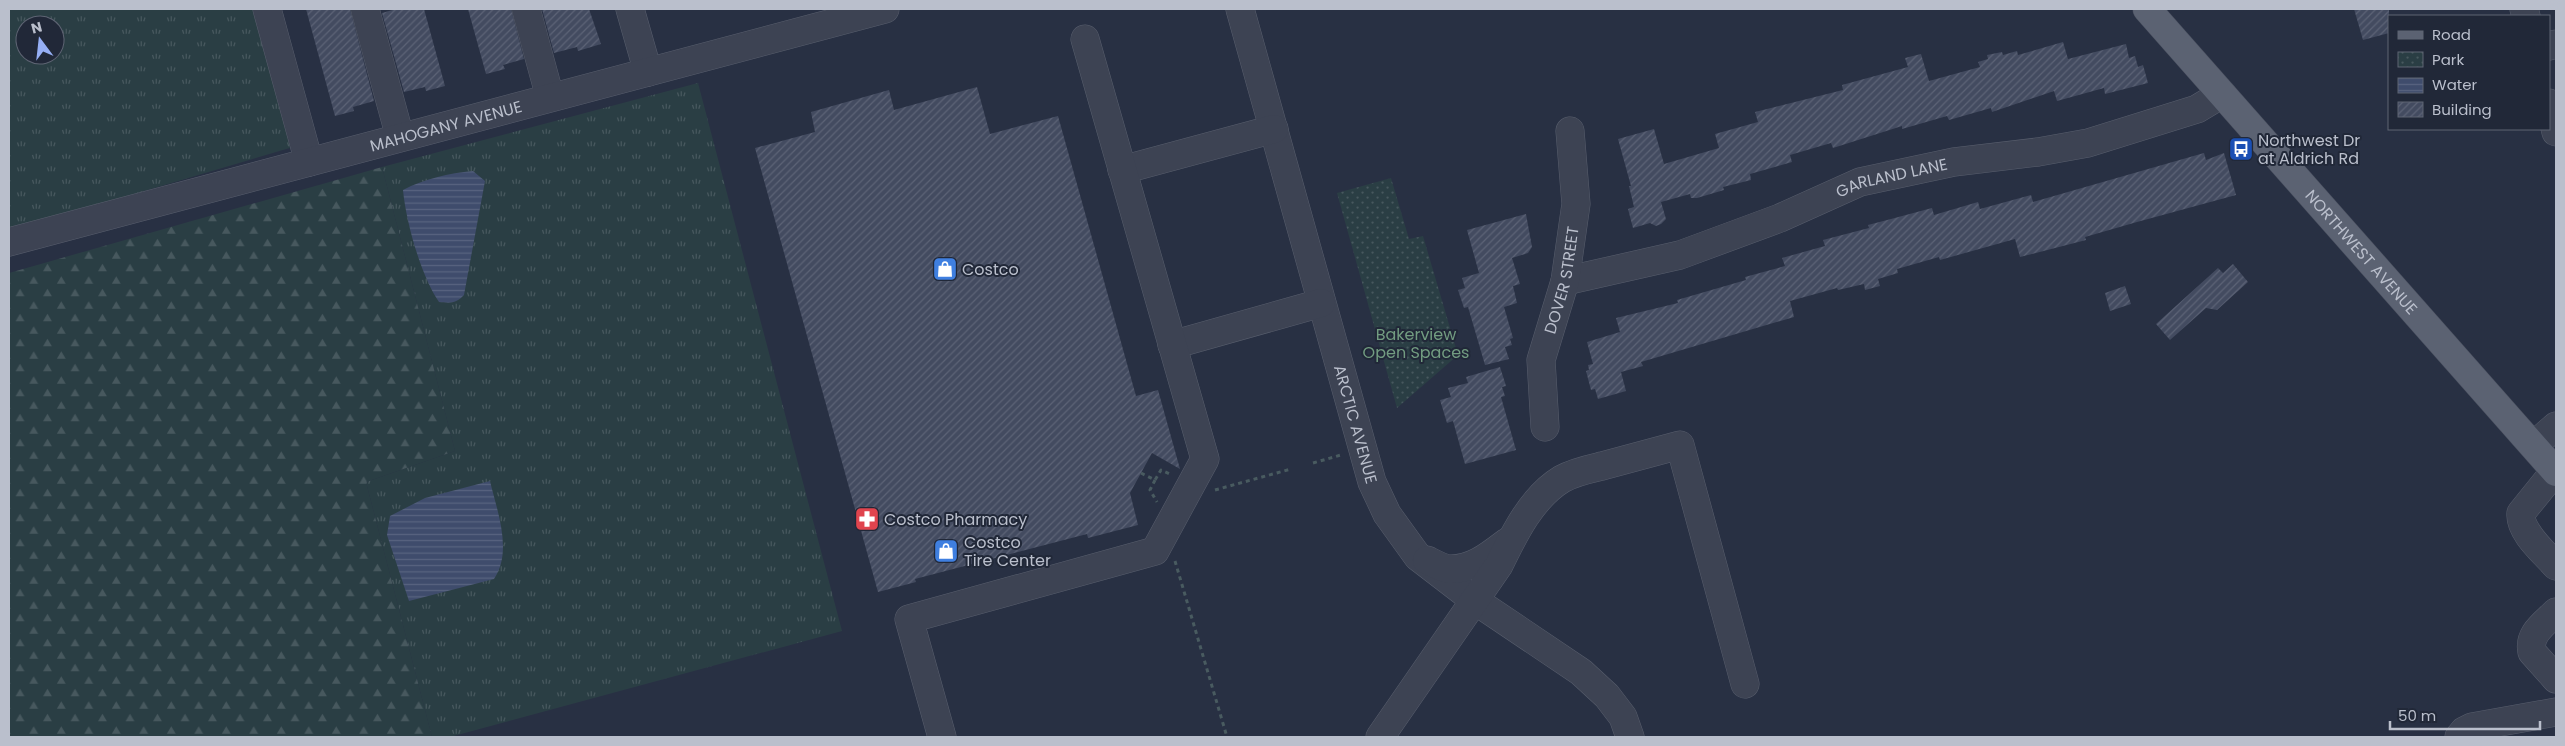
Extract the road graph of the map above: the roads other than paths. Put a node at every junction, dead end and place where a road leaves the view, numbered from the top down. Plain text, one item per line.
1 (268, 9) edge
2 (365, 9) edge
3 (526, 9) edge
4 (630, 9) edge
5 (885, 9) edge
6 (1240, 9) edge
7 (2147, 9) edge
8 (1085, 39) dead end
9 (648, 72) junction
10 (2222, 94) junction
11 (550, 97) junction
12 (2550, 108) edge
13 (1274, 129) junction
14 (1570, 131) dead end
15 (2556, 132) edge
16 (400, 137) junction
17 (309, 162) junction
18 (1122, 170) junction
19 (9, 242) edge
20 (1565, 281) junction
21 (1321, 303) junction
22 (1172, 345) junction
23 (2556, 426) edge
24 (1545, 427) dead end
25 (2534, 445) junction
26 (2556, 471) edge
27 (1512, 538) junction
28 (1418, 557) junction
29 (2556, 566) edge
30 (1474, 600) junction
31 (2556, 612) edge
32 (2556, 680) edge
33 (1745, 684) dead end
34 (2556, 712) edge
35 (942, 737) edge
36 (1380, 737) edge
37 (1630, 737) edge
38 (2459, 737) edge

1 - 17 street
2 - 16 street
3 - 11 street
4 - 9 street
5 - 9 street, MAHOGANY AVENUE
6 - 13 street, ARCTIC AVENUE
7 - 10 main road, NORTHWEST AVENUE
8 - 18 street
9 - 11 street, MAHOGANY AVENUE
10 - 20 street, GARLAND LANE
10 - 25 main road, NORTHWEST AVENUE
11 - 16 street, MAHOGANY AVENUE
12 - 15 street
13 - 18 street
13 - 21 street, ARCTIC AVENUE
14 - 20 street, DOVER STREET
16 - 17 street, MAHOGANY AVENUE
17 - 19 street, MAHOGANY AVENUE
18 - 22 street
20 - 24 street, DOVER STREET
21 - 22 street
21 - 28 street, ARCTIC AVENUE
22 - 35 street
23 - 25 street
25 - 26 main road, NORTHWEST AVENUE
26 - 29 street
27 - 28 street
27 - 30 street
27 - 33 street
28 - 30 street, ARCTIC AVENUE
30 - 36 street
30 - 37 street, ARCTIC AVENUE
31 - 32 street
34 - 38 street

